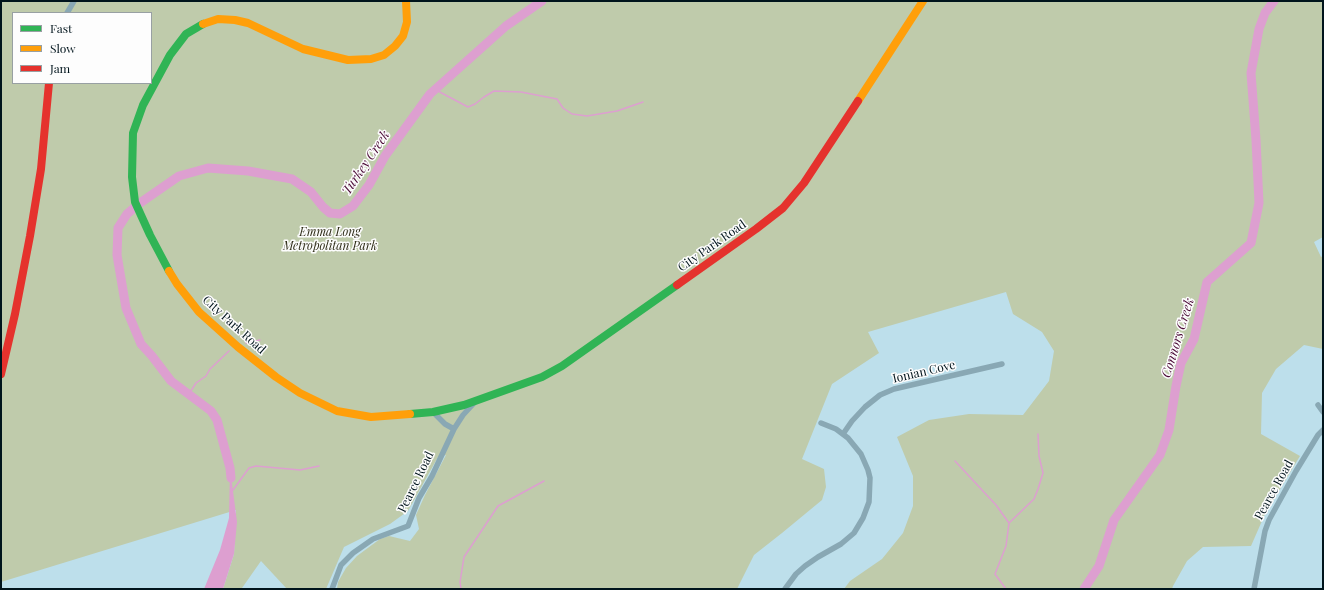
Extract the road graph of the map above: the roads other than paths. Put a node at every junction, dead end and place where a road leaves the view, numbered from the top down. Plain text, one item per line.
1 (74, 1) edge
2 (406, 1) edge
3 (922, 1) edge
4 (68, 12) edge
5 (49, 84) edge
6 (1002, 364) dead end
7 (1, 374) edge
8 (476, 402) junction
9 (1318, 405) dead end
10 (433, 412) junction
11 (1323, 412) edge
12 (821, 423) dead end
13 (454, 429) junction
14 (1323, 430) edge
15 (843, 434) junction
16 (332, 589) edge
17 (785, 589) edge
18 (1254, 589) edge

1 - 4 street
2 - 10 street, City Park Road
3 - 8 street, City Park Road
5 - 7 street
6 - 15 street, Ionian Cove
8 - 10 street, City Park Road
8 - 13 street, Pearce Road
9 - 11 street
10 - 13 street
12 - 15 street
13 - 16 street, Pearce Road
14 - 18 street, Pearce Road
15 - 17 street

